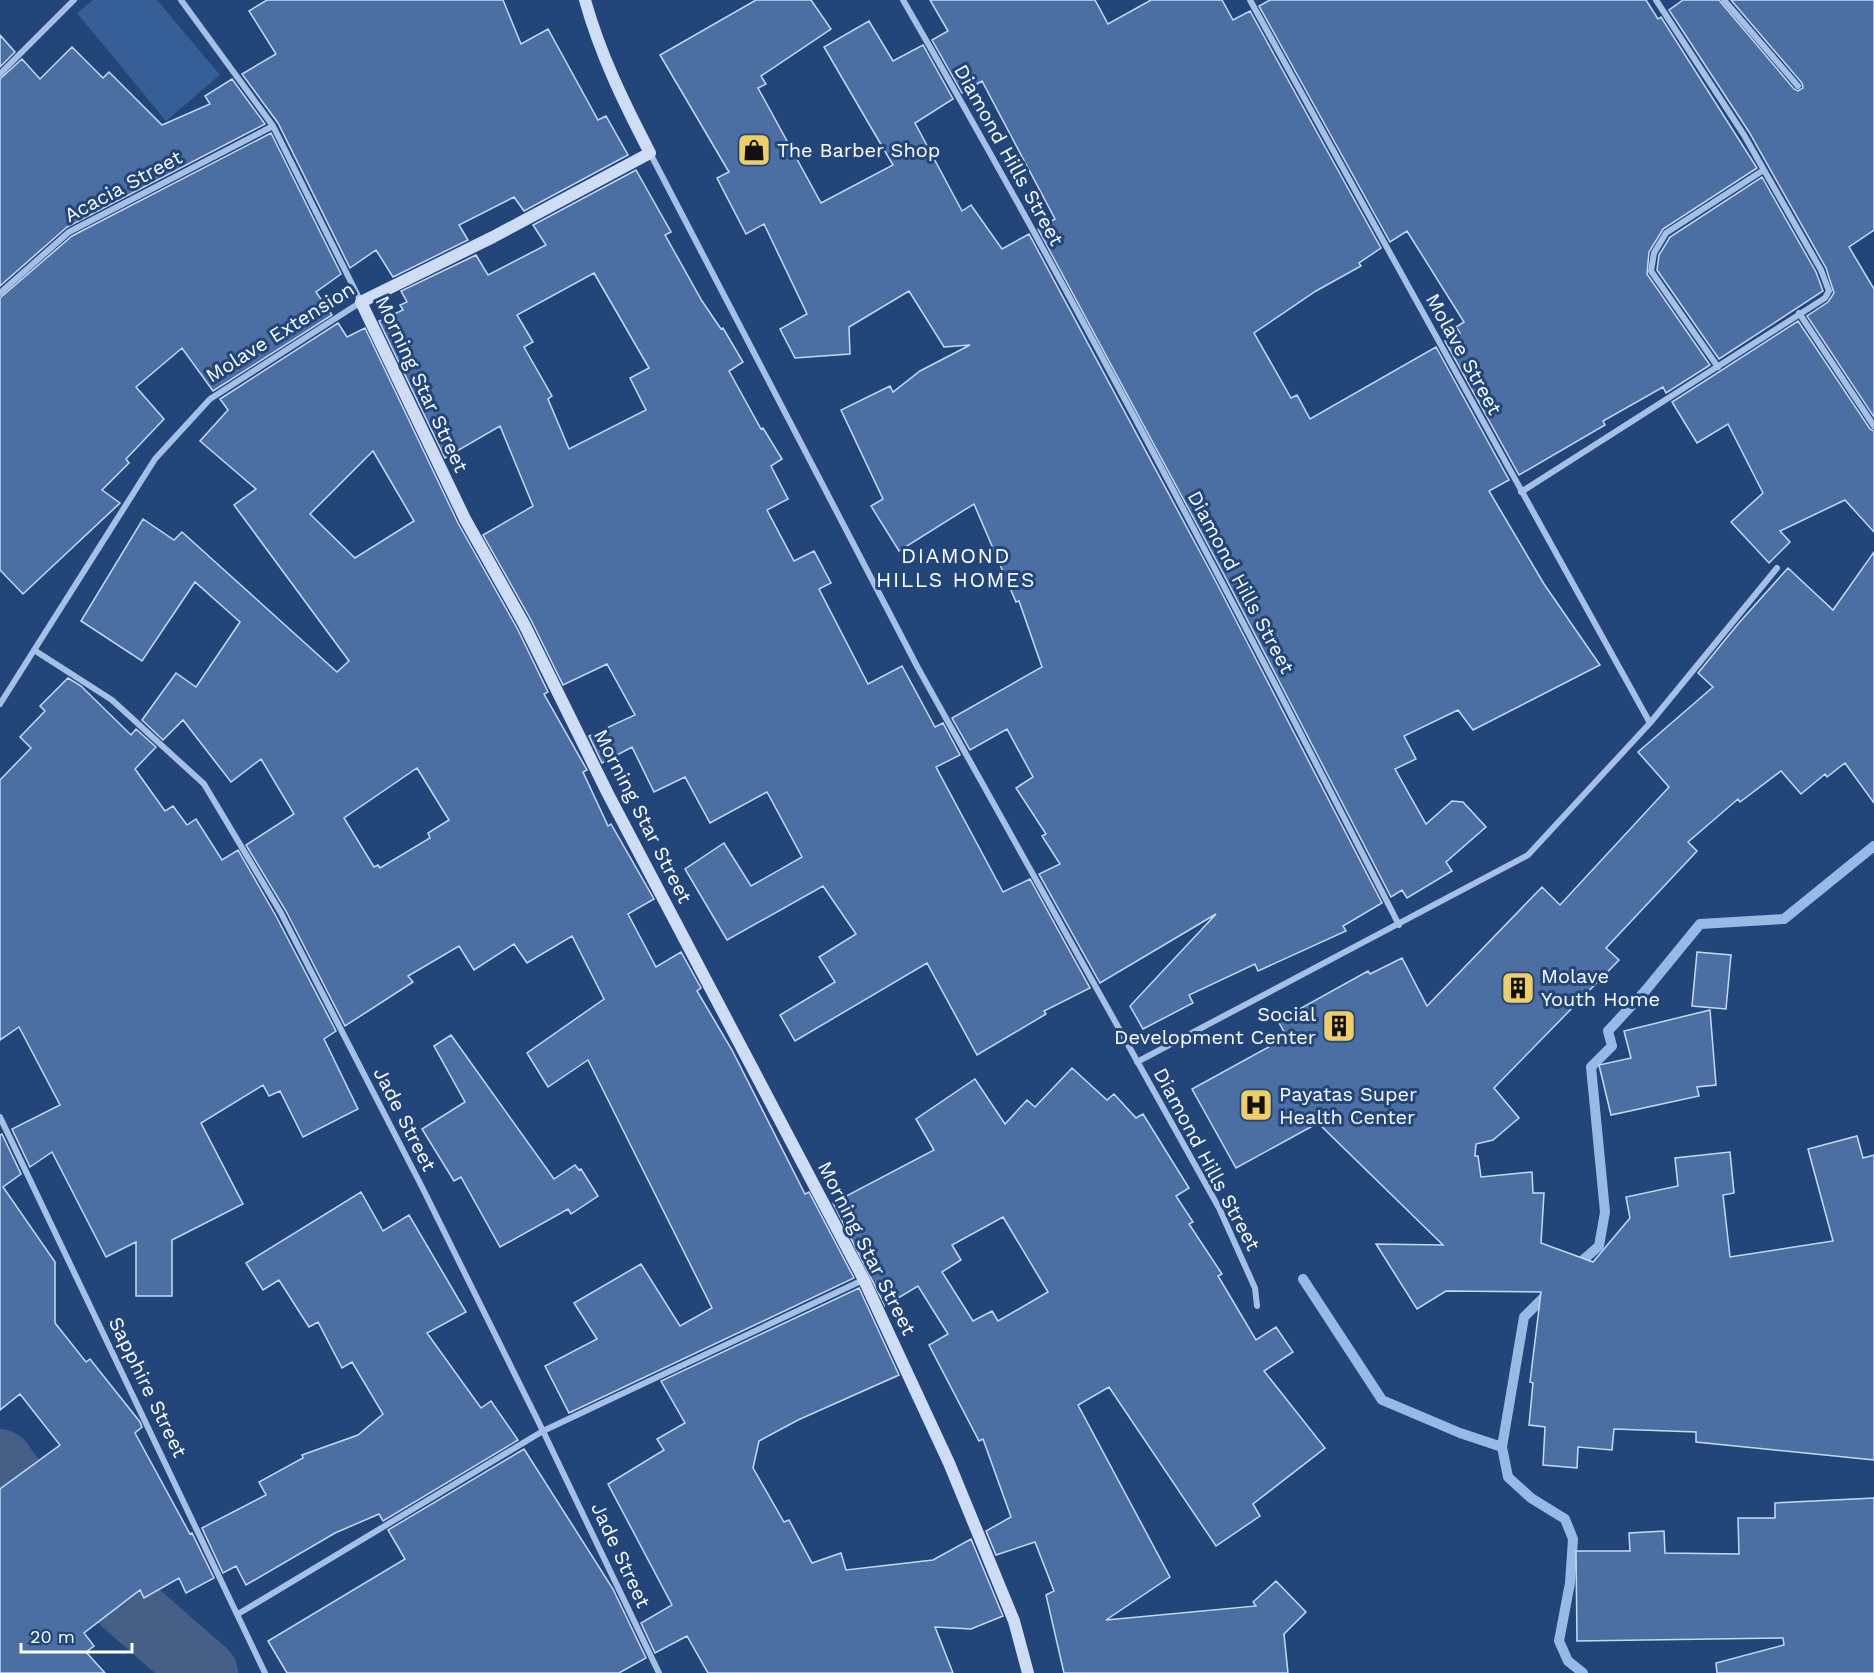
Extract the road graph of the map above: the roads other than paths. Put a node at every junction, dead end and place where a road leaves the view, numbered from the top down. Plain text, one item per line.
1 (74, 0) edge
2 (181, 0) edge
3 (585, 0) edge
4 (903, 0) edge
5 (1250, 0) edge
6 (1656, 0) edge
7 (1724, 0) edge
8 (0, 74) edge
9 (1798, 86) dead end
10 (273, 126) junction
11 (650, 153) junction
12 (1762, 171) junction
13 (0, 293) edge
14 (361, 302) junction
15 (1799, 313) junction
16 (1718, 367) junction
17 (1874, 426) edge
18 (1521, 492) junction
19 (1777, 568) dead end
20 (34, 650) junction
21 (0, 704) edge
22 (1650, 723) junction
23 (1399, 925) junction
24 (1137, 1062) junction
25 (0, 1117) edge
26 (864, 1280) junction
27 (1257, 1306) dead end
28 (543, 1431) junction
29 (238, 1614) junction
30 (265, 1673) edge
31 (658, 1673) edge
32 (1028, 1673) edge

1 - 8 street
2 - 10 street, Morning Star Street
3 - 11 street
4 - 23 street, Diamond Hills Street
5 - 18 street, Molave Street
6 - 12 street
7 - 9 street
10 - 13 street, Acacia Street
10 - 14 street, Morning Star Street
11 - 14 street, Molave Extension
11 - 24 street, Diamond Hills Street
12 - 15 street
12 - 16 street
14 - 20 street, Molave Extension
14 - 26 street, Morning Star Street
15 - 16 street
15 - 17 street
16 - 18 street
18 - 22 street, Molave Street
19 - 22 street
20 - 21 street, Molave Extension
20 - 28 street, Jade Street
22 - 23 street
23 - 24 street, Diamond Hills Street
24 - 27 street, Diamond Hills Street
25 - 29 street, Sapphire Street
26 - 28 street
26 - 32 street, Morning Star Street
28 - 29 street
28 - 31 street, Jade Street
29 - 30 street, Sapphire Street

